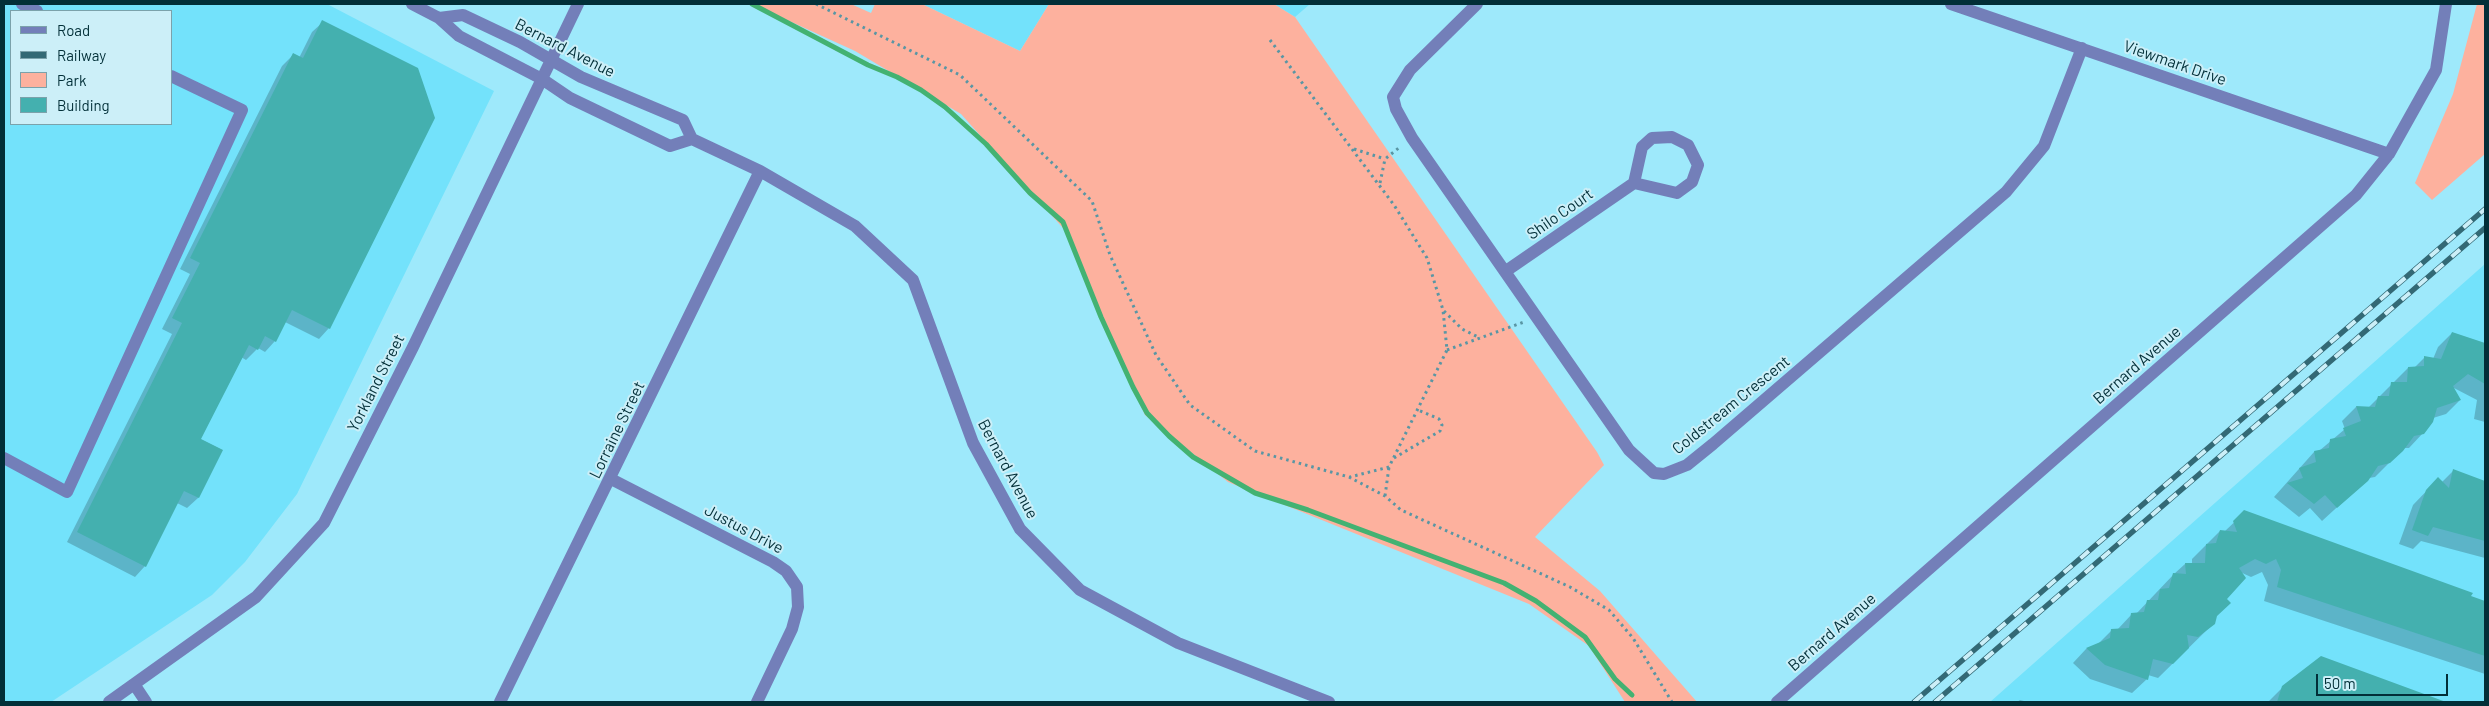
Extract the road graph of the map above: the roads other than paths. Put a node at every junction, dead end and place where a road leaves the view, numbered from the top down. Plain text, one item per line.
1 (22, 4) edge
2 (412, 4) edge
3 (578, 4) edge
4 (1477, 4) edge
5 (1951, 4) edge
6 (2446, 4) edge
7 (1983, 9) edge
8 (35, 10) edge
9 (439, 18) junction
10 (2082, 48) junction
11 (552, 60) junction
12 (172, 76) edge
13 (542, 79) junction
14 (692, 140) junction
15 (2389, 154) junction
16 (760, 172) junction
17 (1634, 183) junction
18 (1506, 271) junction
19 (4, 458) edge
20 (611, 479) junction
21 (134, 684) junction
22 (109, 702) edge
23 (146, 702) edge
24 (500, 702) edge
25 (757, 702) edge
26 (1329, 702) edge
27 (1777, 702) edge

1 - 8 street
2 - 9 street
3 - 11 street, Yorkland Street
4 - 18 street, Coldstream Crescent
5 - 7 street, Viewmark Drive
6 - 15 street, Bernard Avenue
7 - 10 street, Viewmark Drive
9 - 11 street, Bernard Avenue
9 - 13 street
10 - 15 street, Viewmark Drive
10 - 18 street, Coldstream Crescent
11 - 13 street, Yorkland Street
11 - 14 street, Bernard Avenue
12 - 19 street
13 - 14 street
13 - 21 street, Yorkland Street
14 - 16 street, Bernard Avenue
15 - 27 street, Bernard Avenue
16 - 20 street, Lorraine Street
16 - 26 street, Bernard Avenue
17 - 17 street
17 - 18 street, Shilo Court
20 - 24 street, Lorraine Street
20 - 25 street, Justus Drive
21 - 22 street, Yorkland Street
21 - 23 street

